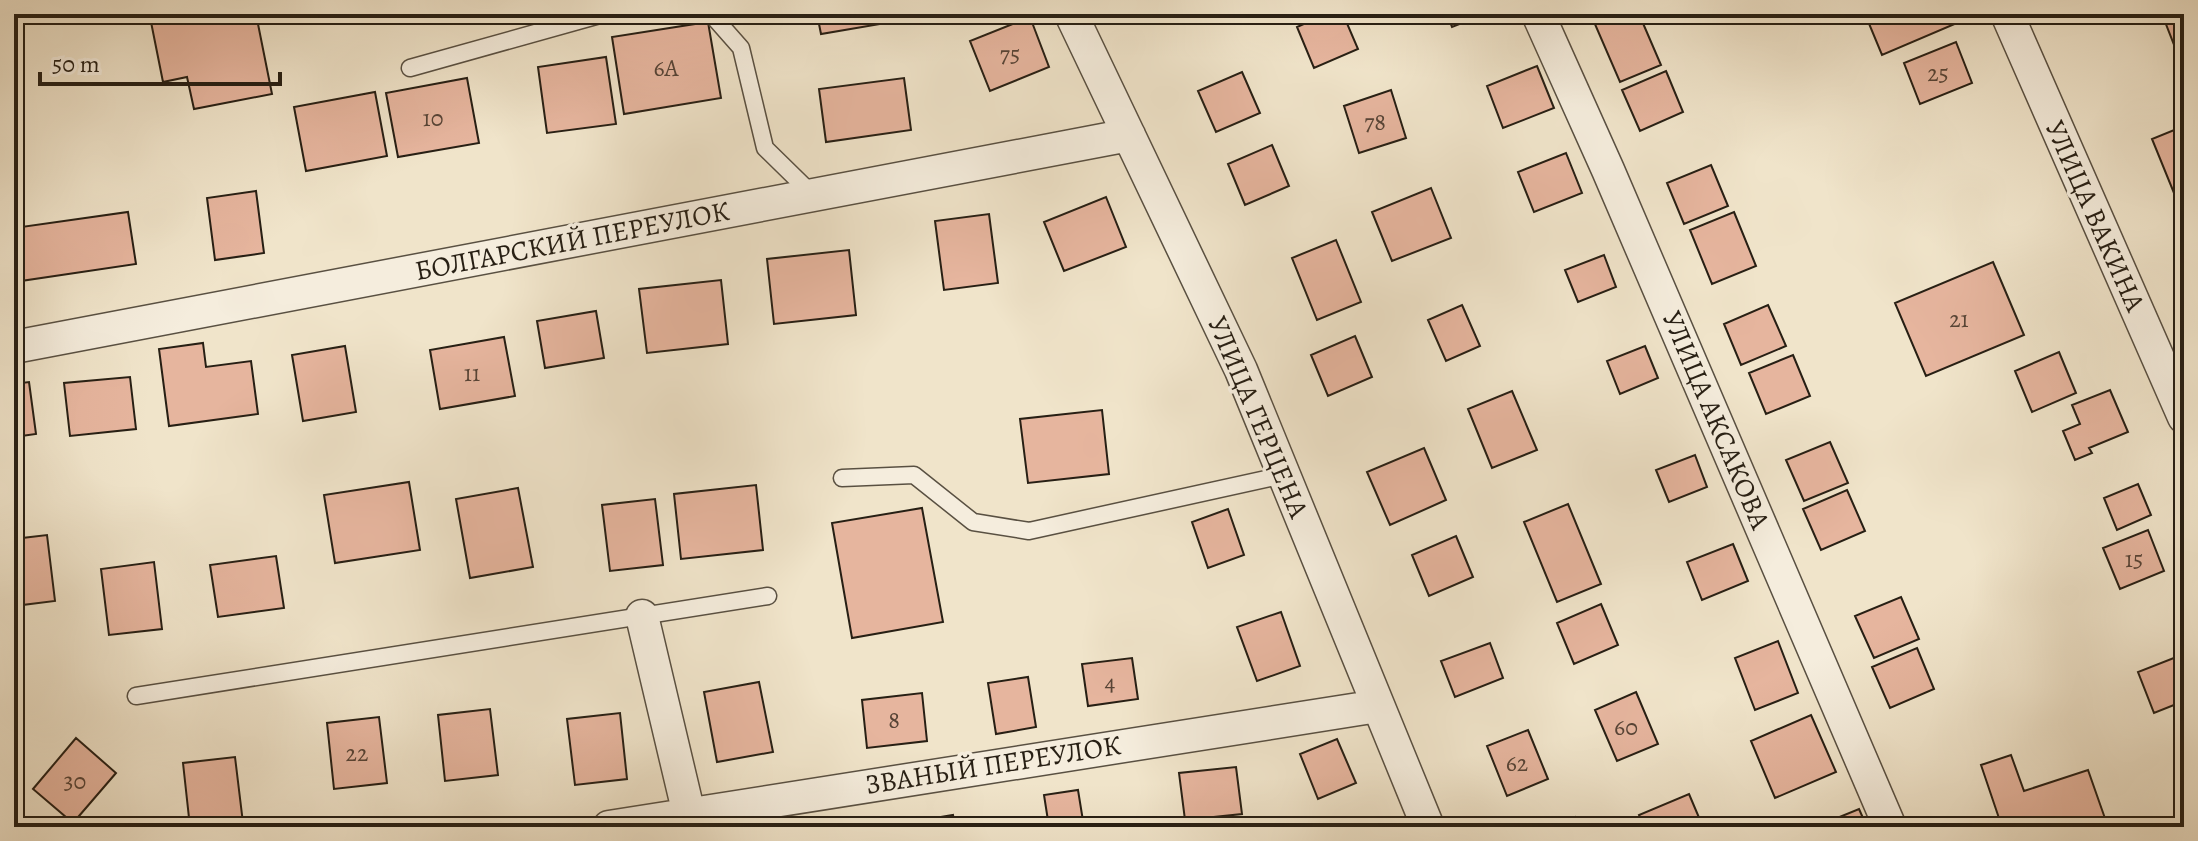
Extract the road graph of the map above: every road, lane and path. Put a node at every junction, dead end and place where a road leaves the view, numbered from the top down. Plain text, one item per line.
1 (603, 14) edge
2 (711, 14) edge
3 (1071, 14) edge
4 (1538, 14) edge
5 (2007, 14) edge
6 (410, 68) dead end
7 (1129, 135) junction
8 (813, 195) junction
9 (14, 347) edge
10 (2184, 417) edge
11 (1284, 475) junction
12 (842, 478) dead end
13 (768, 596) dead end
14 (642, 616) junction
15 (136, 696) dead end
16 (1378, 706) junction
17 (690, 820) edge
18 (609, 827) edge
19 (1428, 827) edge
20 (1890, 827) edge

1 - 6 lane
2 - 8 lane
3 - 7 street, УЛИЦА ГЕРЦЕНА
4 - 20 street, УЛИЦА АКСАКОВА
5 - 10 street, УЛИЦА ВАКИНА
7 - 8 street, БОЛГАРСКИЙ ПЕРЕУЛОК
7 - 11 street, УЛИЦА ГЕРЦЕНА
8 - 9 street, БОЛГАРСКИЙ ПЕРЕУЛОК
11 - 12 lane
11 - 16 street, УЛИЦА ГЕРЦЕНА
13 - 14 lane
14 - 15 lane
14 - 17 street
16 - 17 street, ЗВАНЫЙ ПЕРЕУЛОК
16 - 19 street, УЛИЦА ГЕРЦЕНА
17 - 18 street, ЗВАНЫЙ ПЕРЕУЛОК

